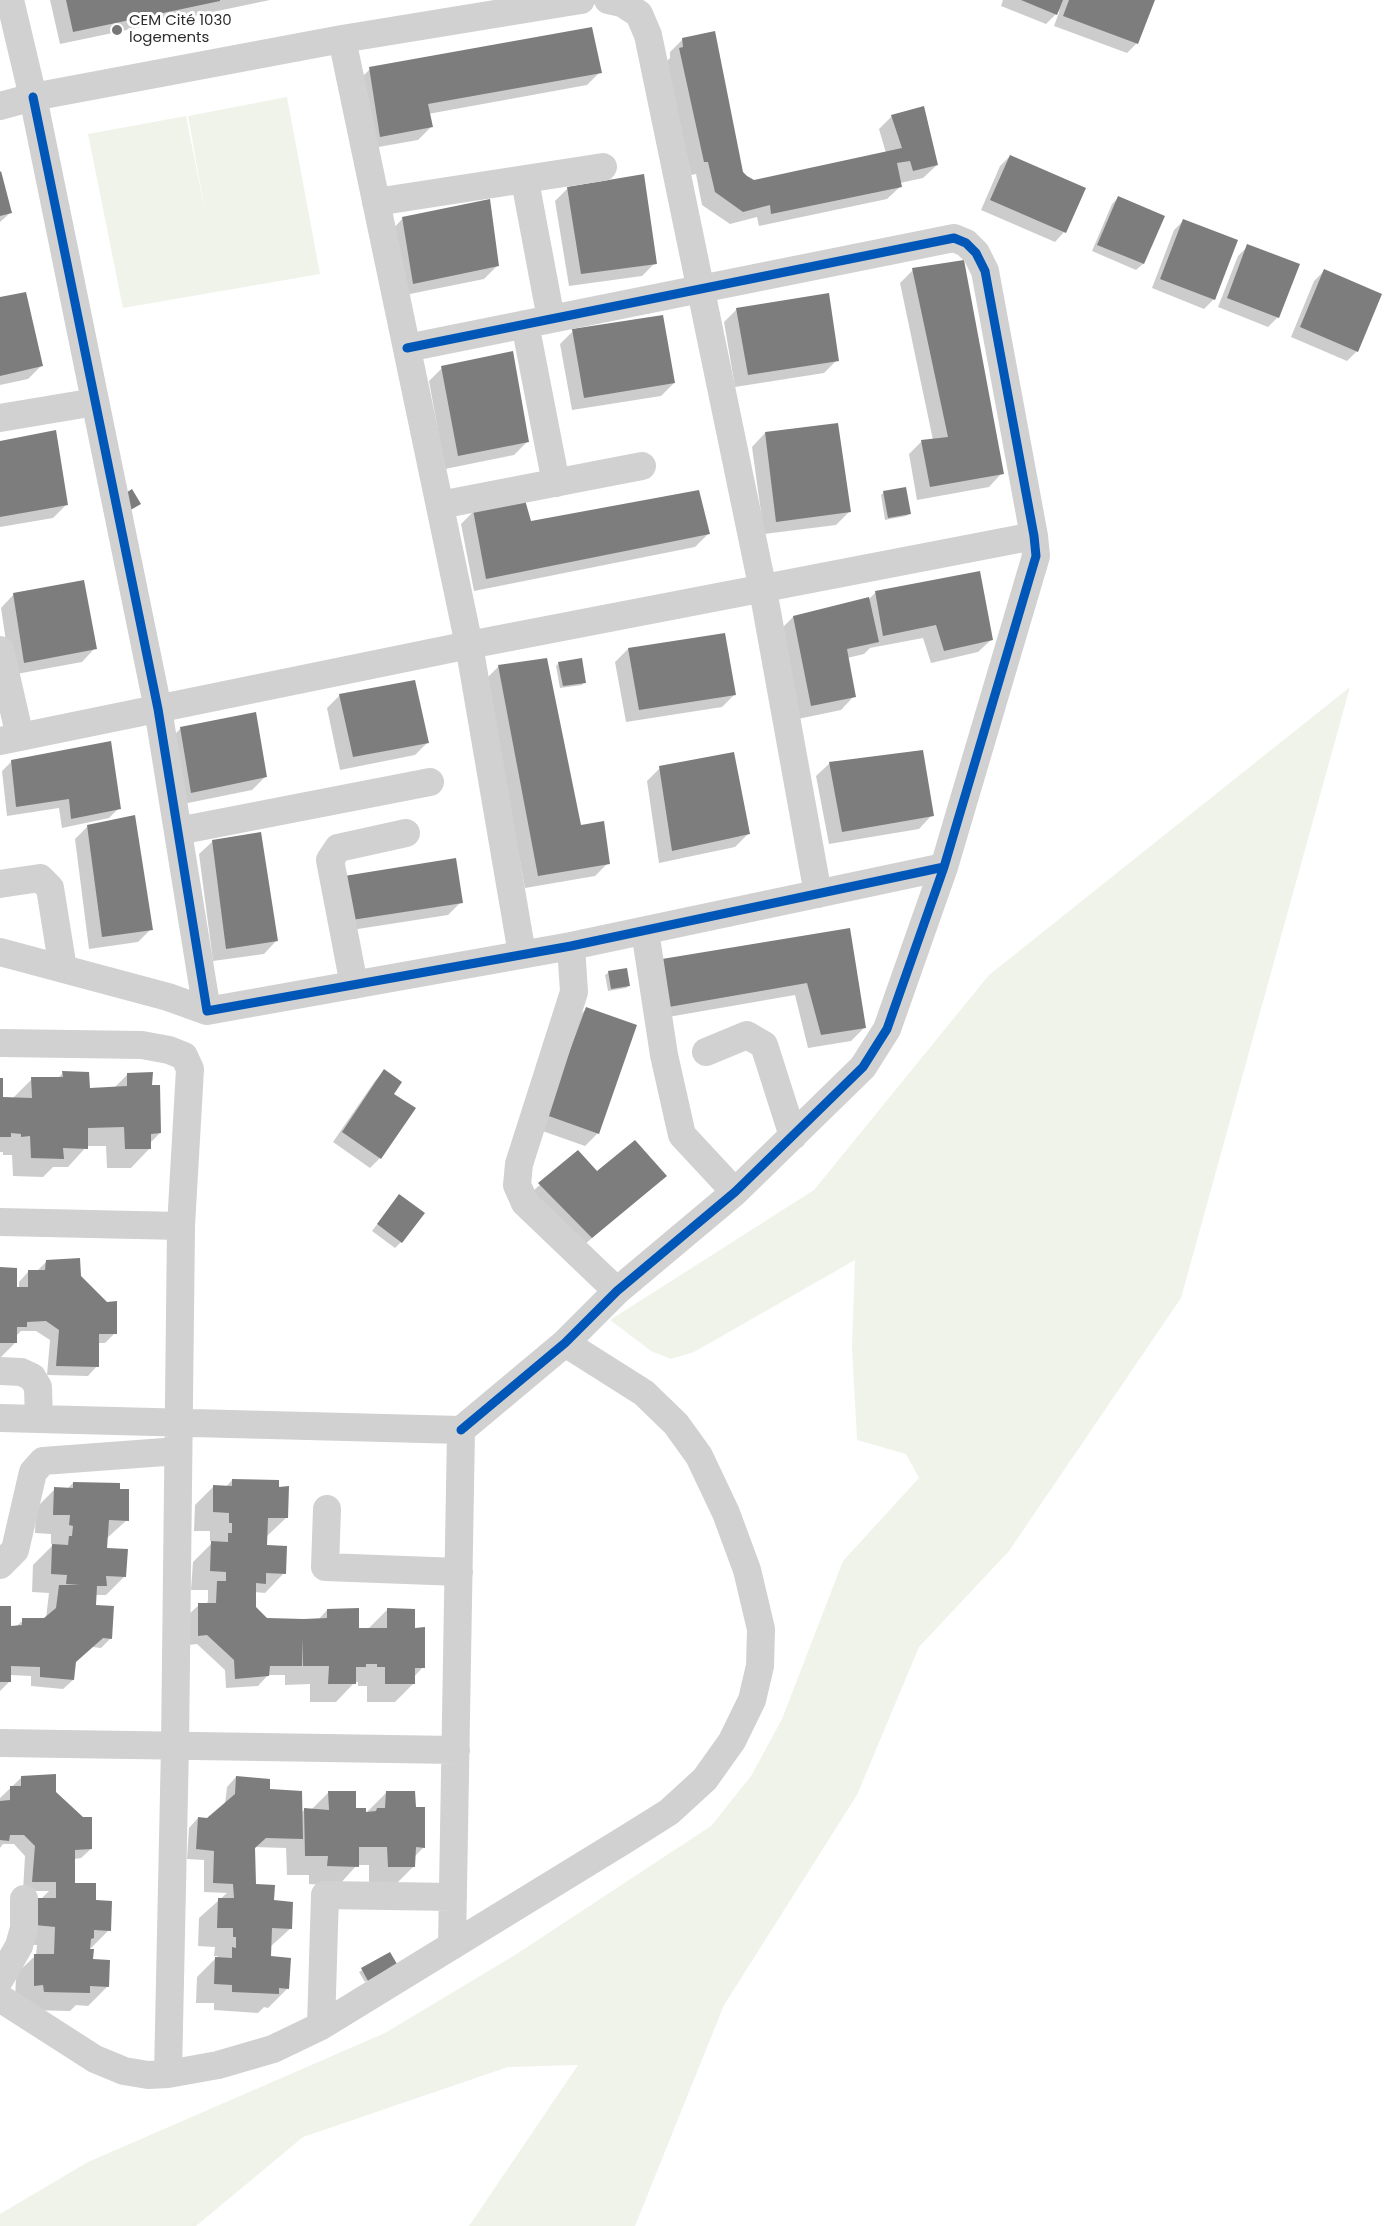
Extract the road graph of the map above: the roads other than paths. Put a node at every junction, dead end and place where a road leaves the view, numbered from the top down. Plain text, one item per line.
1 (10, 0) edge
2 (581, 0) edge
3 (608, 0) edge
4 (342, 39) junction
5 (33, 97) junction
6 (0, 106) edge
7 (603, 167) dead end
8 (525, 181) junction
9 (376, 202) junction
10 (701, 290) junction
11 (538, 322) junction
12 (407, 348) junction
13 (95, 402) junction
14 (0, 418) edge
15 (642, 466) dead end
16 (555, 483) junction
17 (440, 505) junction
18 (1034, 536) junction
19 (763, 590) junction
20 (469, 645) junction
21 (0, 650) edge
22 (158, 709) junction
23 (10, 739) edge
24 (430, 782) dead end
25 (178, 831) junction
26 (406, 833) dead end
27 (944, 867) junction
28 (0, 884) edge
29 (818, 894) junction
30 (645, 931) junction
31 (571, 946) junction
32 (0, 952) edge
33 (522, 954) junction
34 (63, 969) junction
35 (354, 984) junction
36 (207, 1011) junction
37 (0, 1043) edge
38 (706, 1052) dead end
39 (793, 1136) junction
40 (735, 1192) junction
41 (0, 1222) edge
42 (181, 1226) junction
43 (617, 1291) junction
44 (565, 1343) junction
45 (0, 1371) edge
46 (0, 1418) edge
47 (39, 1419) junction
48 (179, 1421) junction
49 (462, 1430) junction
50 (178, 1451) junction
51 (327, 1509) dead end
52 (0, 1565) edge
53 (459, 1572) junction
54 (0, 1743) edge
55 (175, 1746) junction
56 (456, 1750) junction
57 (453, 1897) junction
58 (24, 1899) dead end
59 (452, 1946) junction
60 (0, 1979) edge
61 (0, 1998) edge
62 (321, 2026) junction
63 (168, 2074) junction

1 - 5 street
2 - 4 street
3 - 10 street
4 - 5 street
4 - 9 street
5 - 6 street
5 - 13 street
7 - 8 street
8 - 9 street
8 - 11 street
9 - 12 street
10 - 11 street
10 - 18 street
10 - 19 street
11 - 12 street
11 - 16 street
12 - 17 street
13 - 14 street
13 - 22 street
15 - 16 street
16 - 17 street
17 - 20 street
18 - 19 street
18 - 27 street
19 - 20 street
19 - 29 street
20 - 22 street
20 - 33 street
21 - 23 street
22 - 23 street
22 - 25 street
24 - 25 street
25 - 36 street
26 - 35 street
27 - 29 street
27 - 39 street
28 - 34 street
29 - 30 street
30 - 31 street
30 - 40 street
31 - 33 street
31 - 43 street
32 - 34 street
33 - 35 street
34 - 36 street
35 - 36 street
37 - 42 street
38 - 39 street
39 - 40 street
40 - 43 street
41 - 42 street
42 - 48 street
43 - 44 street
44 - 49 street
44 - 59 street
45 - 47 street
46 - 47 street
47 - 48 street
48 - 49 street
48 - 50 street
49 - 53 street
50 - 52 street
50 - 55 street
51 - 53 street
53 - 56 street
54 - 55 street
55 - 56 street
55 - 63 street
56 - 57 street
57 - 59 street
57 - 62 street
58 - 60 street
59 - 62 street
61 - 63 street
62 - 63 street

